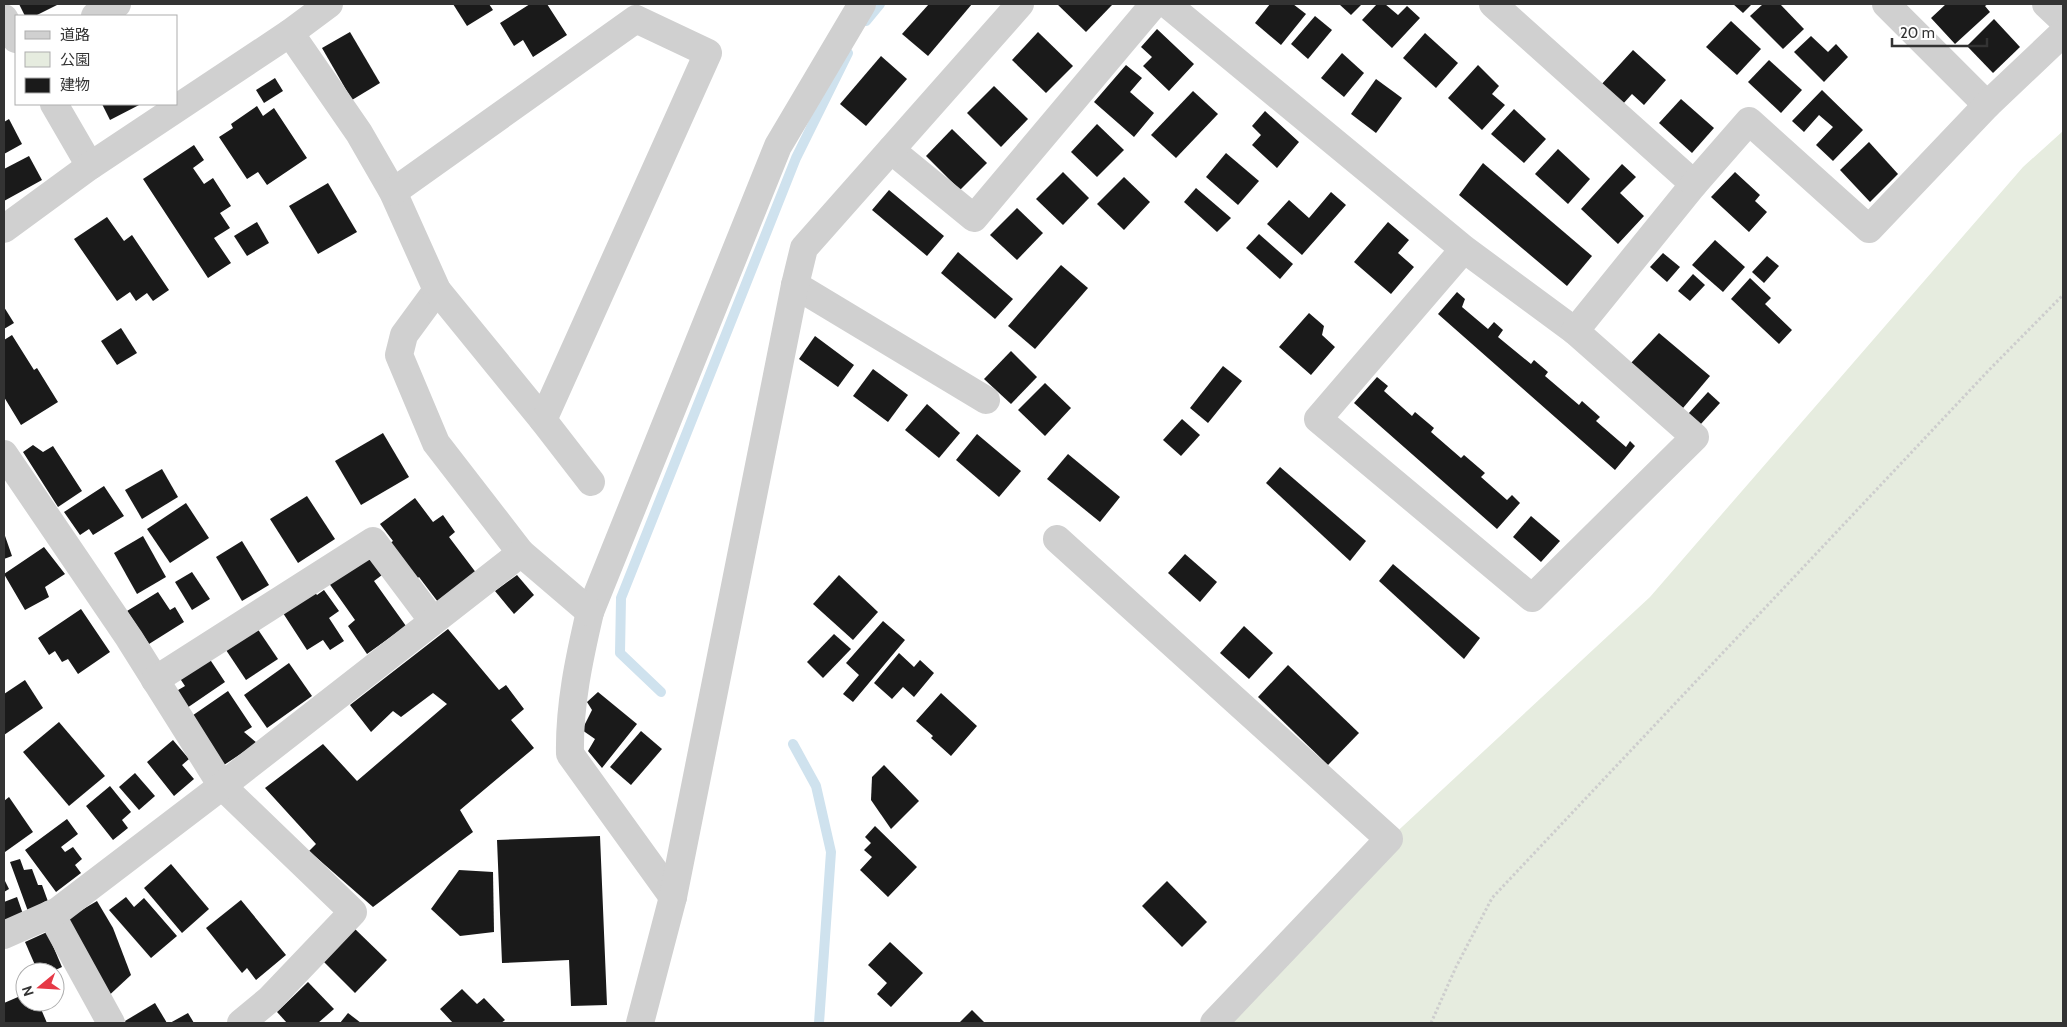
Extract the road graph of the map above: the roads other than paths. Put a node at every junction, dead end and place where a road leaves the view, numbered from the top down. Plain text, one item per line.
1 (117, 4) edge
2 (329, 4) edge
3 (862, 4) edge
4 (1020, 4) edge
5 (1154, 4) edge
6 (1167, 4) edge
7 (1493, 4) edge
8 (1886, 4) edge
9 (2046, 4) edge
10 (97, 15) edge
11 (4, 18) edge
12 (2063, 20) edge
13 (290, 33) junction
14 (2063, 33) edge
15 (15, 37) edge
16 (55, 105) edge
17 (1988, 105) junction
18 (891, 150) junction
19 (90, 166) junction
20 (1694, 184) junction
21 (393, 192) junction
22 (4, 230) edge
23 (1464, 249) junction
24 (795, 285) junction
25 (438, 290) junction
26 (1575, 331) junction
27 (986, 400) dead end
28 (543, 420) junction
29 (4, 454) edge
30 (591, 482) dead end
31 (1057, 538) dead end
32 (521, 553) junction
33 (590, 612) junction
34 (433, 621) junction
35 (155, 680) junction
36 (222, 786) junction
37 (673, 898) junction
38 (51, 914) junction
39 (4, 936) edge
40 (110, 1023) edge
41 (241, 1023) edge
42 (640, 1023) edge
43 (1214, 1023) edge

1 - 10 street
2 - 13 street
3 - 33 street
4 - 18 street
5 - 18 street
6 - 23 street
7 - 20 street
8 - 17 street
9 - 12 street
11 - 15 street
13 - 19 street
13 - 21 street
14 - 17 street
16 - 19 street
17 - 20 street
18 - 24 street
19 - 22 street
20 - 26 street
21 - 25 street
21 - 28 street
23 - 26 street
23 - 26 street
24 - 27 street
24 - 37 street
25 - 28 street
25 - 32 street
28 - 30 street
29 - 35 street
31 - 43 street
32 - 33 street
32 - 34 street
33 - 37 street
34 - 35 street
34 - 36 street
35 - 36 street
36 - 38 street
36 - 41 street
37 - 42 street
38 - 39 street
38 - 40 street

